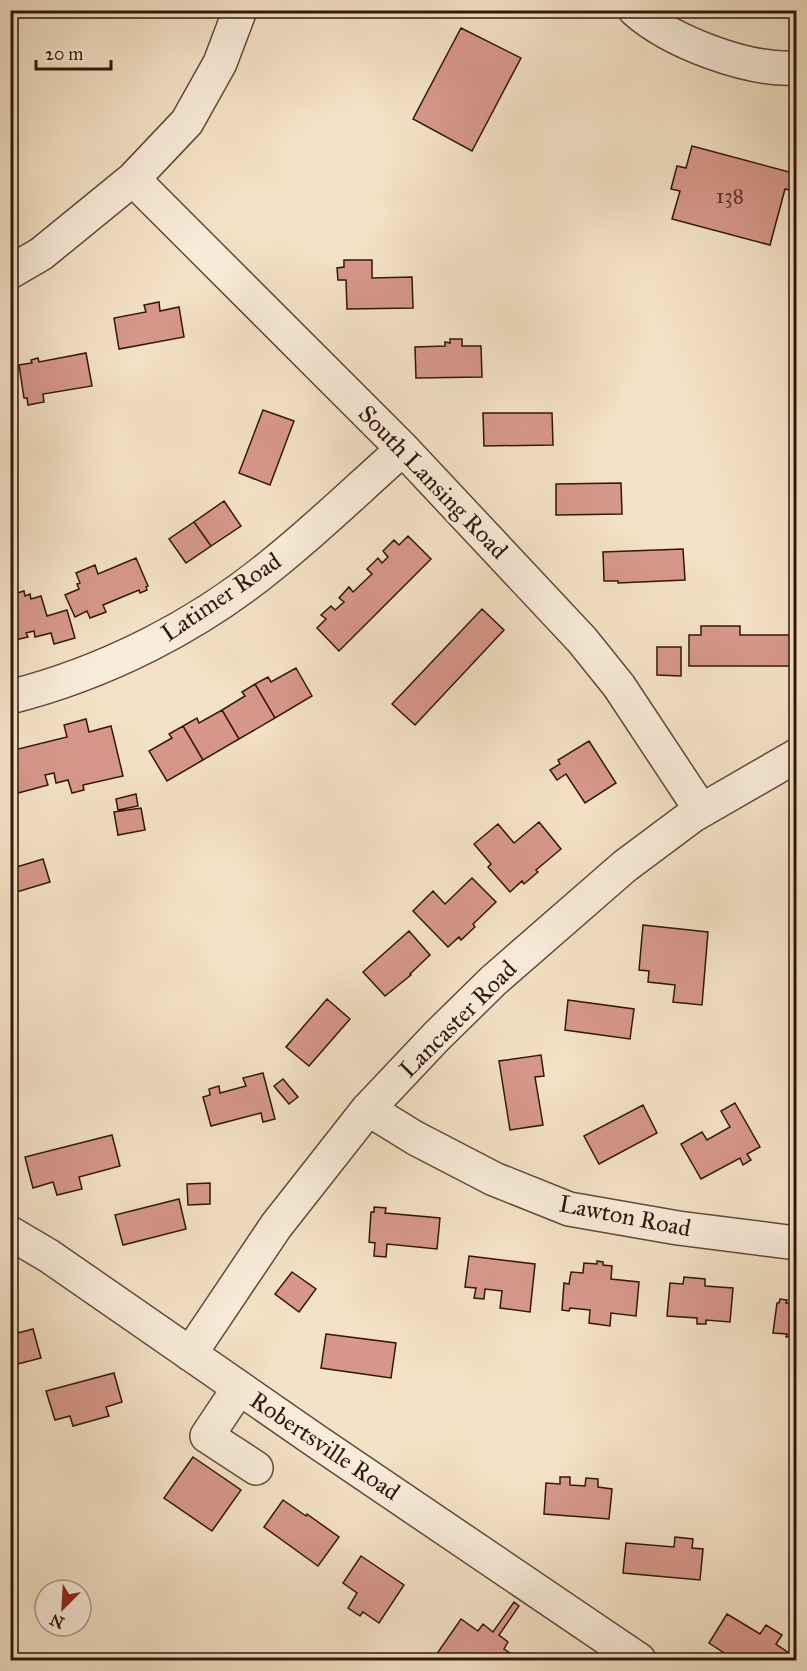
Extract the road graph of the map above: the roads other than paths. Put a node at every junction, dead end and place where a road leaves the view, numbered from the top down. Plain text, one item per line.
1 (240, 10) edge
2 (635, 10) edge
3 (796, 68) edge
4 (133, 179) junction
5 (10, 272) edge
6 (403, 449) junction
7 (10, 696) edge
8 (796, 756) edge
9 (701, 810) junction
10 (368, 1110) junction
11 (10, 1233) edge
12 (796, 1243) edge
13 (190, 1354) junction
14 (239, 1388) junction
15 (256, 1468) dead end
16 (636, 1660) edge

1 - 4 street
2 - 3 street
4 - 5 street
4 - 6 street, South Lansing Road
6 - 7 street, Latimer Road
6 - 9 street, South Lansing Road
8 - 9 street, Lancaster Road
9 - 10 street, Lancaster Road
10 - 12 street, Lawton Road
10 - 13 street, Lancaster Road
11 - 13 street, Robertsville Road
13 - 14 street, Robertsville Road
14 - 15 street
14 - 16 street, Robertsville Road

